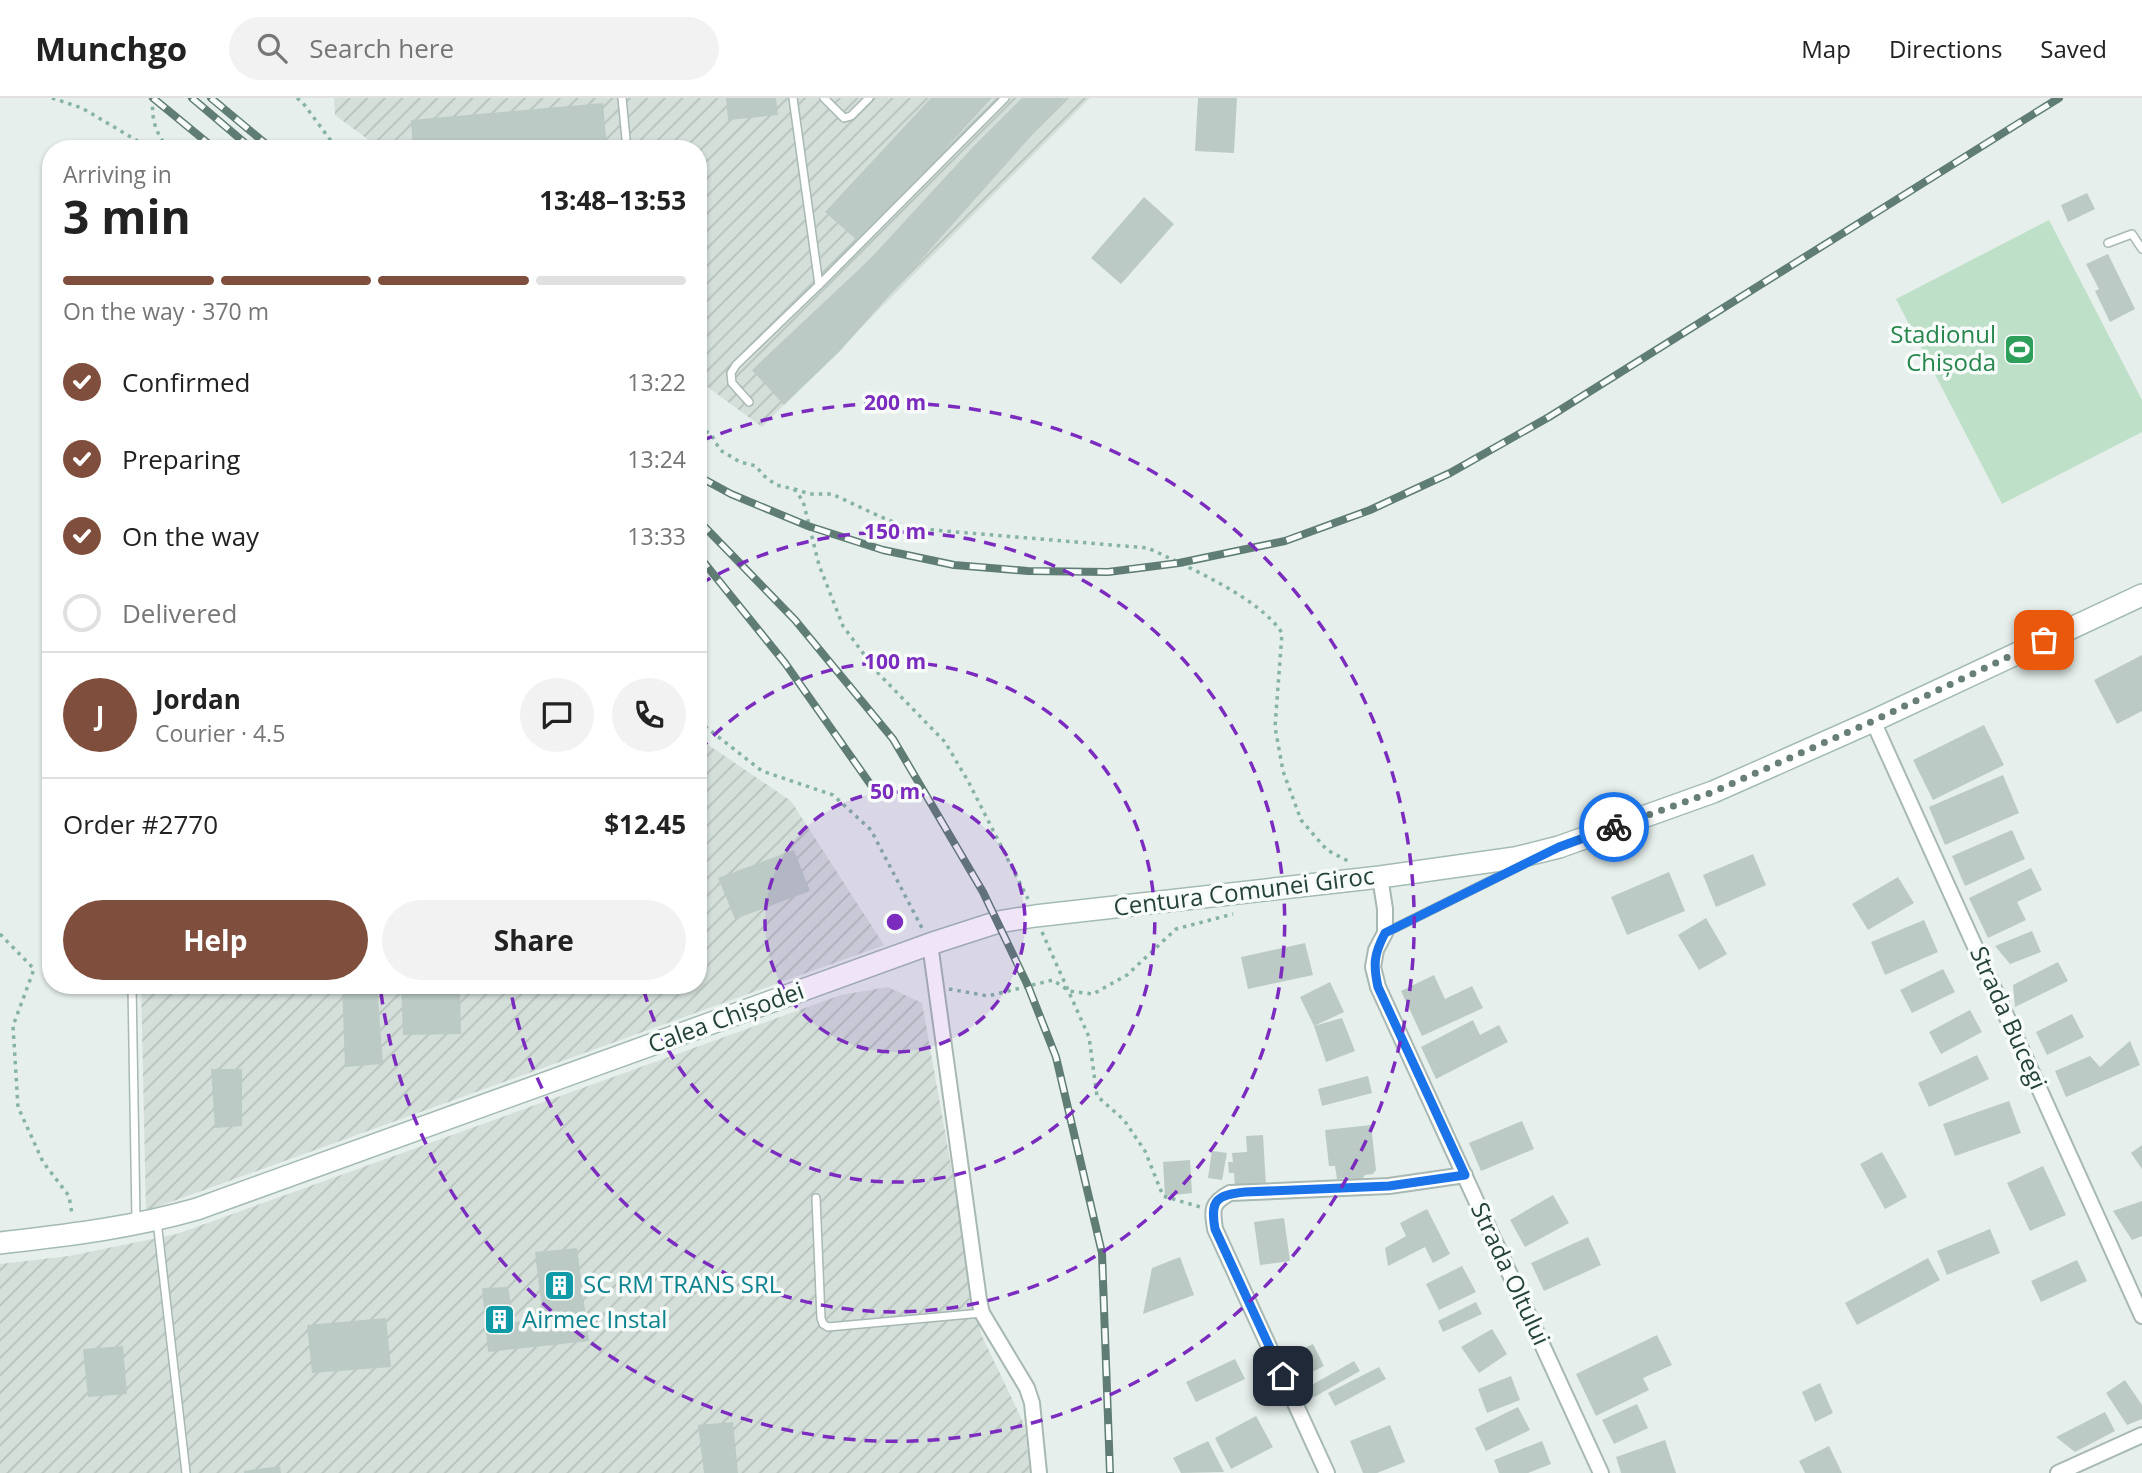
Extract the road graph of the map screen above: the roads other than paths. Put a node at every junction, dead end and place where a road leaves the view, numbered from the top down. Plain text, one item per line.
1 (622, 98) edge
2 (793, 98) edge
3 (824, 98) edge
4 (869, 98) edge
5 (1005, 98) edge
6 (626, 140) edge
7 (2108, 243) dead end
8 (2142, 248) edge
9 (819, 285) junction
10 (749, 402) dead end
11 (2142, 595) edge
12 (1873, 721) junction
13 (1559, 847) junction
14 (1380, 877) junction
15 (1385, 933) junction
16 (930, 944) junction
17 (133, 994) edge
18 (1465, 1175) junction
19 (816, 1198) dead end
20 (147, 1222) junction
21 (0, 1243) edge
22 (982, 1313) junction
23 (2142, 1316) edge
24 (2142, 1434) edge
25 (186, 1473) edge
26 (1038, 1473) edge
27 (1327, 1473) edge
28 (1601, 1473) edge
29 (2059, 1473) edge

1 - 6 lane
2 - 9 lane
3 - 4 lane
5 - 9 lane
7 - 8 lane
9 - 10 lane
11 - 12 main road, Centura Comunei Giroc
12 - 13 main road, Centura Comunei Giroc
12 - 23 street, Strada Bucegi
13 - 14 main road, Centura Comunei Giroc
13 - 15 lane
14 - 15 street, Strada Oltului
14 - 16 main road, Centura Comunei Giroc
15 - 18 street, Strada Oltului
16 - 20 main road, Calea Chișodei
16 - 22 street
17 - 20 lane
18 - 27 street
18 - 28 street, Strada Oltului
19 - 22 lane
20 - 21 main road, Calea Chișodei
20 - 25 lane
22 - 26 street
24 - 29 street

